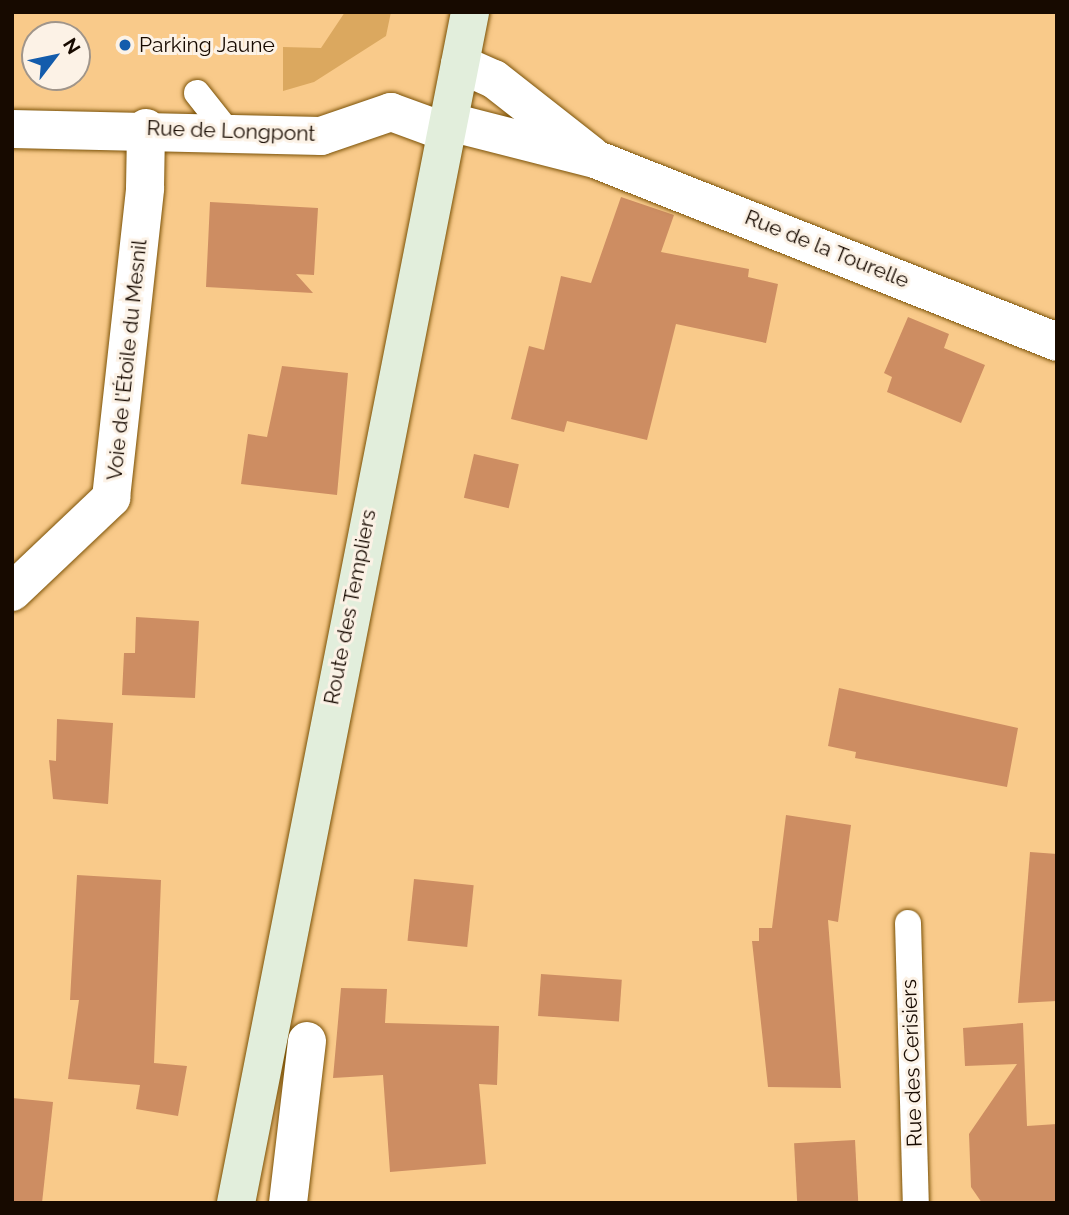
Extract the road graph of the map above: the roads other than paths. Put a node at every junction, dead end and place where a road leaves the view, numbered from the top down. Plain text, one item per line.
1 (470, 12) edge
2 (460, 64) junction
3 (197, 93) dead end
4 (444, 126) junction
5 (146, 128) junction
6 (12, 129) edge
7 (227, 131) junction
8 (595, 159) junction
9 (1057, 342) edge
10 (12, 592) edge
11 (908, 923) dead end
12 (307, 1041) dead end
13 (236, 1203) edge
14 (288, 1203) edge
15 (916, 1203) edge

1 - 2 main road, Route des Templiers
2 - 4 main road, Route des Templiers
2 - 8 street, Rue de la Tourelle
3 - 7 lane
4 - 7 street, Rue de Longpont
4 - 8 street, Rue de la Tourelle
4 - 13 main road, Route des Templiers
5 - 6 street, Rue de Longpont
5 - 7 street, Rue de Longpont
5 - 10 street, Voie de l'Étoile du Mesnil
8 - 9 street, Rue de la Tourelle
11 - 15 lane, Rue des Cerisiers
12 - 14 street

